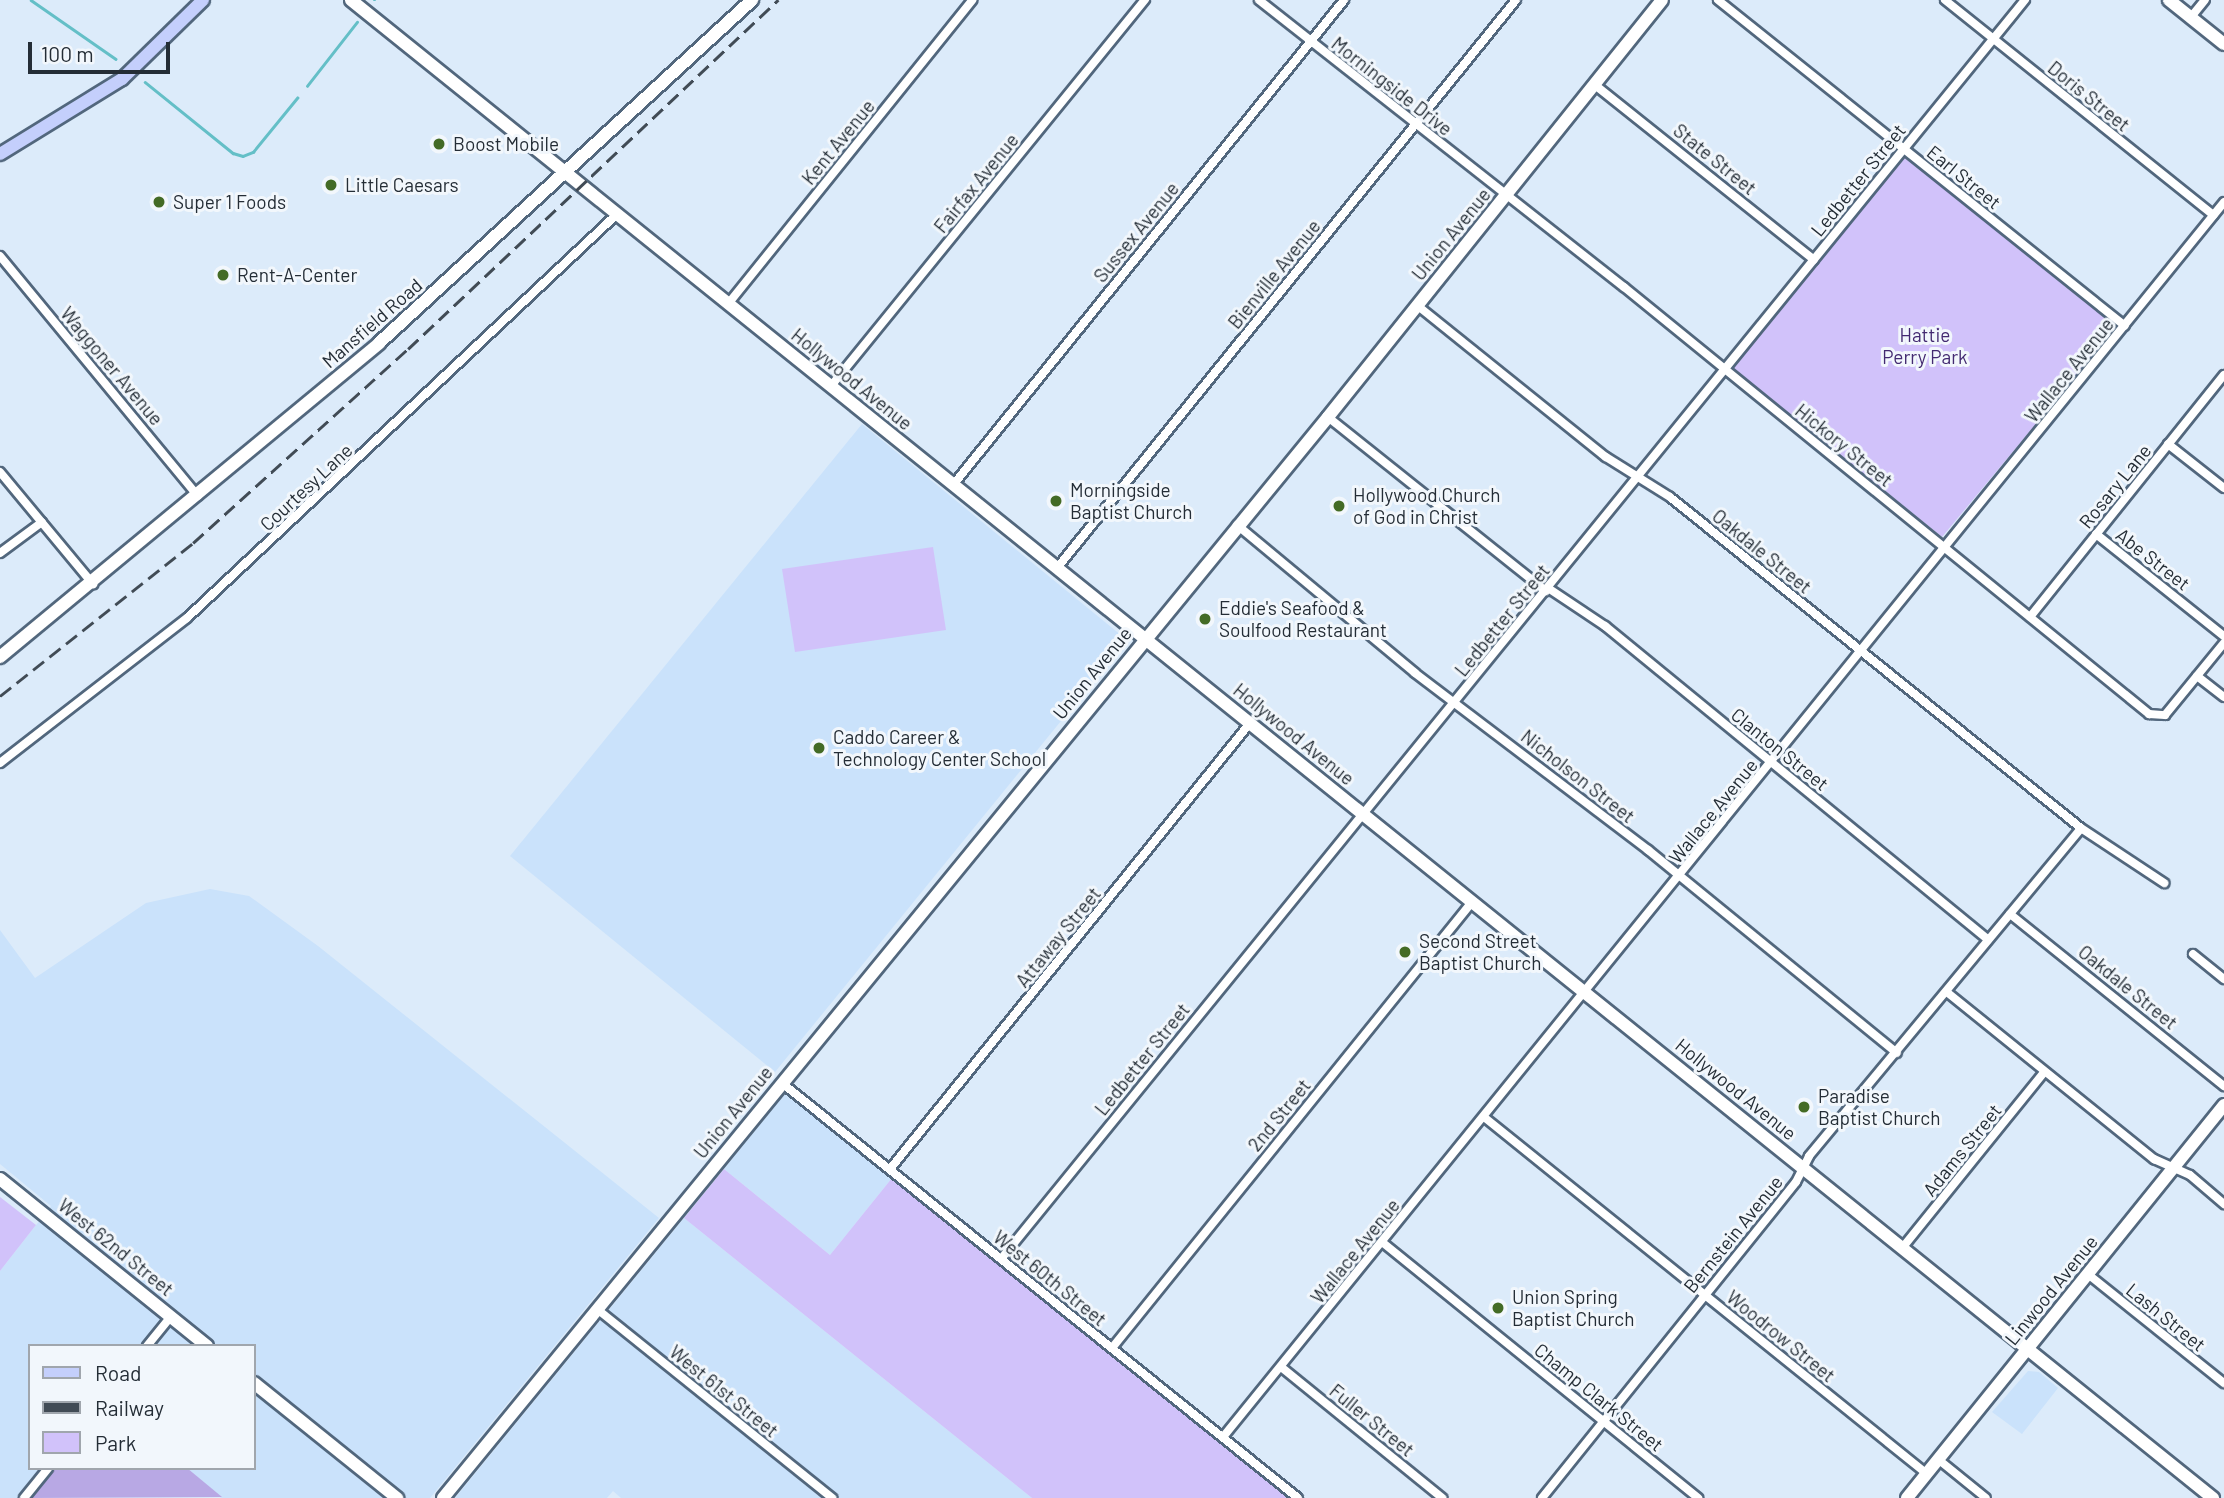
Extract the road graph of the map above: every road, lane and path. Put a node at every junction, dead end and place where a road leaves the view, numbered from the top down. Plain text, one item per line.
1 (203, 0) edge
2 (351, 0) edge
3 (752, 0) edge
4 (972, 0) edge
5 (1145, 0) edge
6 (1259, 0) edge
7 (1344, 0) edge
8 (1516, 0) edge
9 (1662, 0) edge
10 (1718, 0) edge
11 (1945, 0) edge
12 (2025, 0) edge
13 (2169, 0) edge
14 (2204, 0) edge
15 (2191, 17) junction
16 (1993, 39) junction
17 (1310, 42) junction
18 (2224, 44) edge
19 (1595, 85) junction
20 (1415, 125) junction
21 (1904, 149) junction
22 (0, 154) edge
23 (566, 174) junction
24 (1507, 196) junction
25 (2224, 202) edge
26 (617, 214) junction
27 (2213, 215) junction
28 (0, 256) edge
29 (1814, 260) junction
30 (728, 304) junction
31 (1418, 306) junction
32 (2125, 326) junction
33 (1725, 370) junction
34 (2224, 375) edge
35 (831, 386) junction
36 (1328, 417) junction
37 (2168, 444) junction
38 (0, 472) edge
39 (1638, 478) junction
40 (953, 485) junction
41 (2224, 488) edge
42 (198, 496) junction
43 (42, 522) junction
44 (1237, 525) junction
45 (2096, 534) junction
46 (1946, 548) junction
47 (0, 553) edge
48 (1057, 568) junction
49 (93, 584) junction
50 (1547, 590) junction
51 (2030, 617) junction
52 (2224, 636) edge
53 (1144, 638) junction
54 (2224, 643) edge
55 (1861, 652) junction
56 (0, 657) edge
57 (2197, 676) junction
58 (2224, 697) edge
59 (1456, 701) junction
60 (1250, 723) junction
61 (0, 763) edge
62 (1771, 764) junction
63 (1361, 812) junction
64 (2081, 828) junction
65 (1680, 878) junction
66 (2164, 883) dead end
67 (1472, 902) junction
68 (2010, 914) junction
69 (1988, 940) junction
70 (2193, 954) dead end
71 (2224, 979) edge
72 (1586, 993) junction
73 (1948, 993) junction
74 (1897, 1053) junction
75 (2044, 1072) junction
76 (782, 1083) junction
77 (2224, 1086) edge
78 (2224, 1105) edge
79 (1484, 1117) junction
80 (1802, 1167) junction
81 (2172, 1168) junction
82 (890, 1170) junction
83 (0, 1179) edge
84 (2224, 1204) edge
85 (1381, 1242) junction
86 (1903, 1247) junction
87 (1001, 1259) junction
88 (2089, 1275) junction
89 (1705, 1295) junction
90 (597, 1309) junction
91 (171, 1317) junction
92 (149, 1344) edge
93 (205, 1344) edge
94 (1112, 1348) junction
95 (2029, 1349) junction
96 (1281, 1367) junction
97 (2224, 1383) edge
98 (256, 1385) edge
99 (1604, 1422) junction
100 (1223, 1437) junction
101 (1939, 1460) junction
102 (46, 1470) edge
103 (1927, 1474) junction
104 (23, 1498) edge
105 (397, 1498) edge
106 (443, 1498) edge
107 (832, 1498) edge
108 (1298, 1498) edge
109 (1442, 1498) edge
110 (1542, 1498) edge
111 (1698, 1498) edge
112 (1907, 1498) edge
113 (1986, 1498) edge
114 (2213, 1498) edge

1 - 22 main road
2 - 23 main road, Hollywood Avenue
3 - 23 main road, Mansfield Road
4 - 30 street, Kent Avenue
5 - 35 street, Fairfax Avenue
6 - 17 street, Morningside Drive
7 - 17 street, Sussex Avenue
8 - 20 street, Bienville Avenue
9 - 19 main road, Union Avenue
10 - 21 street, Earl Street
11 - 16 street, Doris Street
12 - 16 street, Ledbetter Street
13 - 15 main road
14 - 15 street
15 - 18 main road
16 - 21 street, Ledbetter Street
16 - 27 street, Doris Street
17 - 20 street, Morningside Drive
17 - 40 street, Sussex Avenue
19 - 24 main road, Union Avenue
19 - 29 street, State Street
20 - 24 street, Morningside Drive
20 - 48 street, Bienville Avenue
21 - 29 street, Ledbetter Street
21 - 32 street, Earl Street
23 - 26 main road, Hollywood Avenue
23 - 42 main road, Mansfield Road
24 - 31 main road, Union Avenue
24 - 33 street, Hickory Street
25 - 27 street, Wallace Avenue
26 - 30 main road, Hollywood Avenue
26 - 61 street, Courtesy Lane
27 - 32 street, Wallace Avenue
28 - 42 street, Waggoner Avenue
29 - 33 street, Ledbetter Street
30 - 35 main road, Hollywood Avenue
31 - 36 main road, Union Avenue
31 - 39 street, Oakdale Street
32 - 46 street, Wallace Avenue
33 - 39 street, Ledbetter Street
33 - 46 street, Hickory Street
34 - 37 street, Rosary Lane
35 - 40 main road, Hollywood Avenue
36 - 44 main road, Union Avenue
36 - 50 street, Clanton Street
37 - 41 street
37 - 45 street, Rosary Lane
38 - 43 street
39 - 50 street, Ledbetter Street
39 - 55 street, Oakdale Street
40 - 48 main road, Hollywood Avenue
42 - 49 main road, Mansfield Road
43 - 47 street
43 - 49 street
44 - 53 main road, Union Avenue
44 - 59 street, Nicholson Street
45 - 51 street, Rosary Lane
45 - 52 street, Abe Street
46 - 51 street, Hickory Street
46 - 55 street, Wallace Avenue
48 - 53 main road, Hollywood Avenue
49 - 56 main road, Mansfield Road
50 - 59 street, Ledbetter Street
50 - 62 street, Clanton Street
51 - 57 street, Hickory Street
53 - 60 main road, Hollywood Avenue
53 - 76 main road, Union Avenue
54 - 57 street
55 - 62 street, Wallace Avenue
55 - 64 street, Oakdale Street
57 - 58 street
59 - 63 street, Ledbetter Street
59 - 65 street, Nicholson Street
60 - 63 main road, Hollywood Avenue
60 - 82 street, Attaway Street
62 - 65 street, Wallace Avenue
62 - 69 street, Clanton Street
63 - 67 main road, Hollywood Avenue
63 - 87 street, Ledbetter Street
64 - 66 street, Oakdale Street
64 - 68 street, Bernstein Avenue
65 - 72 street, Wallace Avenue
65 - 74 street, Nicholson Street
67 - 72 main road, Hollywood Avenue
67 - 94 street, 2nd Street
68 - 69 street, Bernstein Avenue
68 - 77 street, Oakdale Street
69 - 73 street, Bernstein Avenue
70 - 71 street
72 - 79 street, Wallace Avenue
72 - 80 main road, Hollywood Avenue
73 - 74 street, Bernstein Avenue
73 - 75 street
74 - 80 street, Bernstein Avenue
75 - 81 street
75 - 86 street, Adams Street
76 - 82 street, West 60th Street
76 - 90 main road, Union Avenue
78 - 81 main road, Linwood Avenue
79 - 85 street, Wallace Avenue
79 - 89 street, Woodrow Street
80 - 86 main road, Hollywood Avenue
80 - 89 street, Bernstein Avenue
81 - 84 street
81 - 88 main road, Linwood Avenue
82 - 87 street, West 60th Street
83 - 91 main road, West 62nd Street
85 - 96 street, Wallace Avenue
85 - 99 street, Champ Clark Street
86 - 95 main road, Hollywood Avenue
87 - 94 street, West 60th Street
88 - 95 main road, Linwood Avenue
88 - 97 street, Lash Street
89 - 99 street, Bernstein Avenue
89 - 103 street, Woodrow Street
90 - 106 main road, Union Avenue
90 - 107 street, West 61st Street
91 - 92 street
91 - 93 main road, West 62nd Street
94 - 100 street, West 60th Street
95 - 101 main road, Linwood Avenue
95 - 114 main road, Hollywood Avenue
96 - 100 street, Wallace Avenue
96 - 109 street, Fuller Street
98 - 105 main road
99 - 110 street, Bernstein Avenue
99 - 111 street, Champ Clark Street
100 - 108 street, West 60th Street
101 - 103 main road, Linwood Avenue
101 - 113 street
102 - 104 street
103 - 112 main road, Linwood Avenue

